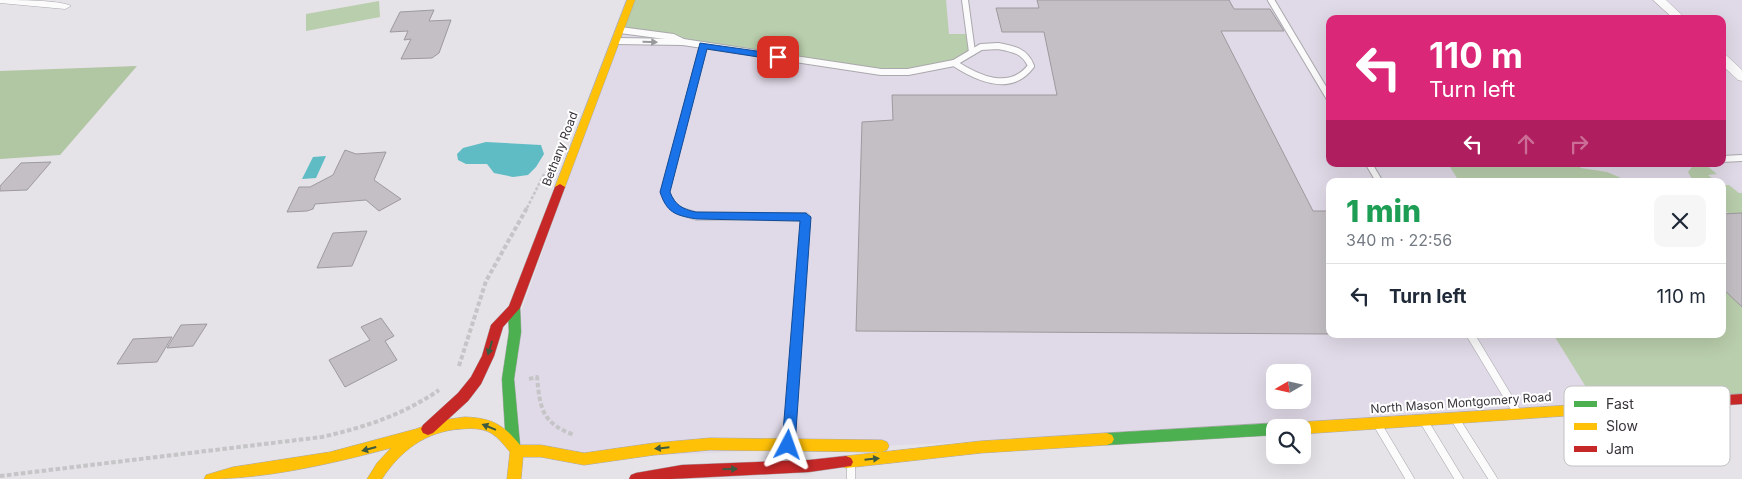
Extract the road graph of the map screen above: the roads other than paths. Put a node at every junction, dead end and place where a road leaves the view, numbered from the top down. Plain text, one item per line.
1 (0, 0) edge
2 (631, 0) edge
3 (965, 0) edge
4 (1271, 0) edge
5 (1660, 0) edge
6 (64, 6) dead end
7 (1676, 15) edge
8 (618, 36) junction
9 (683, 42) junction
10 (703, 45) junction
11 (972, 52) junction
12 (1726, 62) edge
13 (954, 63) junction
14 (1742, 77) edge
15 (1326, 92) edge
16 (1742, 158) edge
17 (1726, 159) edge
18 (1371, 167) edge
19 (1377, 178) edge
20 (514, 308) junction
21 (1472, 338) edge
22 (1564, 411) edge
23 (1518, 414) junction
24 (1455, 418) junction
25 (1424, 420) junction
26 (1377, 423) junction
27 (1311, 427) edge
28 (428, 429) junction
29 (1266, 430) edge
30 (416, 435) junction
31 (981, 447) junction
32 (515, 448) junction
33 (789, 456) junction
34 (851, 461) junction
35 (689, 475) edge
36 (211, 479) edge
37 (374, 479) edge
38 (514, 479) edge
39 (636, 479) edge
40 (850, 479) edge
41 (1410, 479) edge
42 (1459, 479) edge
43 (1493, 479) edge

1 - 6 street
2 - 8 main road, Bethany Road
3 - 11 lane
4 - 15 lane
5 - 7 street
8 -> 9 lane
8 - 9 lane
8 - 20 main road, Bethany Road
9 - 10 lane
10 - 13 lane
10 - 33 lane
11 - 13 lane
11 - 13 lane
12 - 14 street
16 - 17 lane
18 - 19 lane
20 -> 28 main road, Bethany Road
20 - 32 main road, Bethany Road
21 - 23 lane
22 - 23 main road, North Mason Montgomery Road
23 - 24 main road, North Mason Montgomery Road
24 - 25 main road, North Mason Montgomery Road
24 - 43 lane
25 - 26 main road, North Mason Montgomery Road
25 - 42 lane
26 - 27 main road, North Mason Montgomery Road
26 - 41 lane
28 - 30 main road
32 -> 28 main road
29 - 31 main road
30 -> 36 main road
30 - 37 main road
31 - 33 main road
34 -> 31 main road
33 -> 32 main road
32 - 38 main road, Bethany Road
33 - 34 main road
35 -> 33 main road
34 - 40 lane
35 - 39 main road

